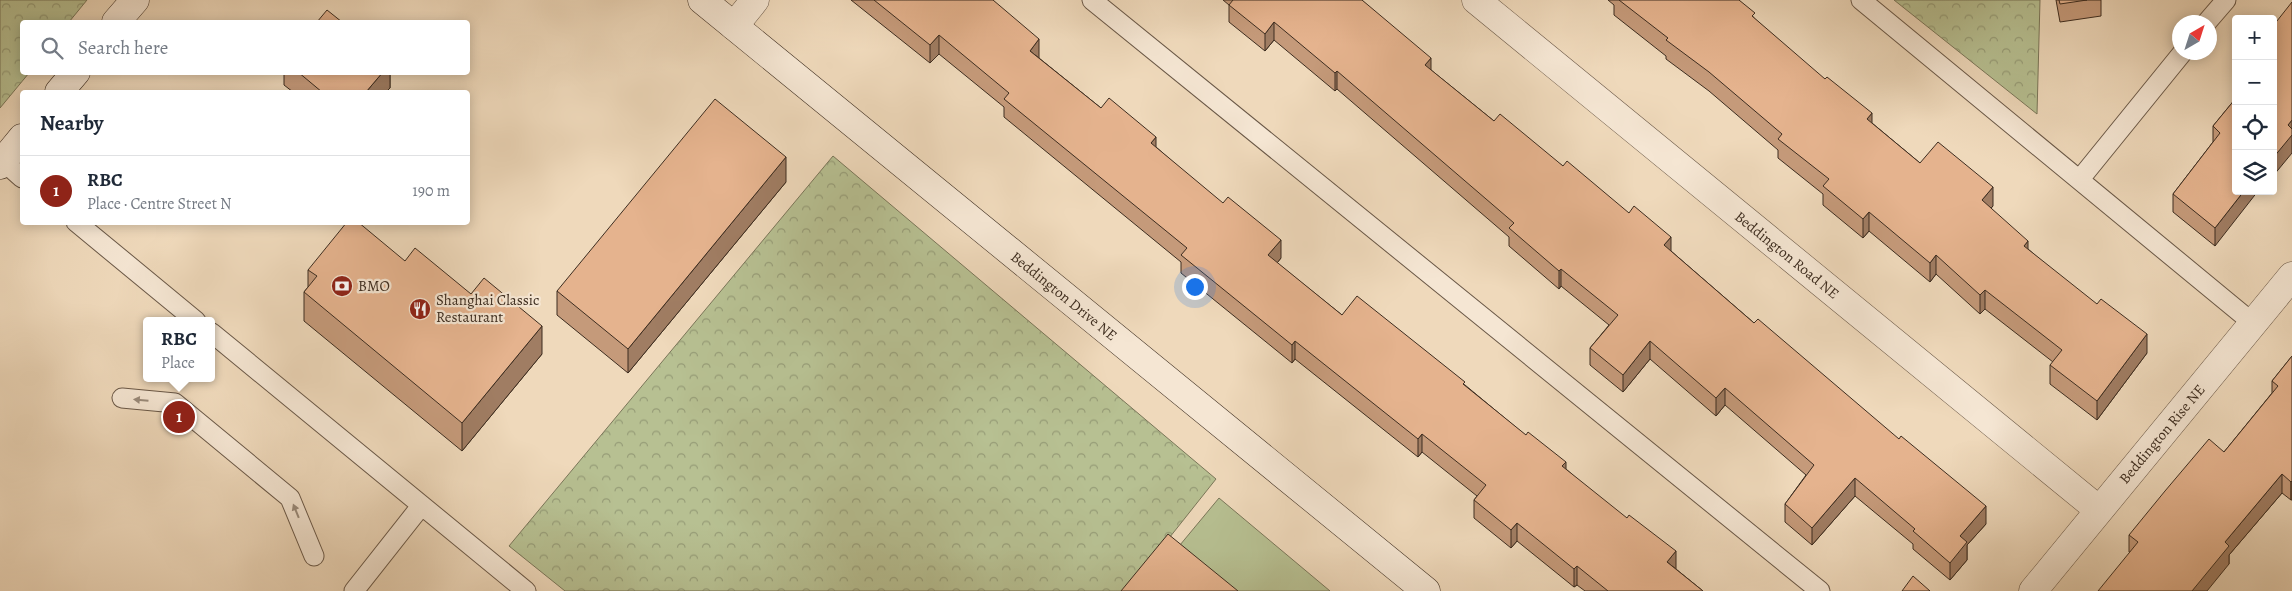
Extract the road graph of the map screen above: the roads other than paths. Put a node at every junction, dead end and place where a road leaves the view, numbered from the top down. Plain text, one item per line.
1 (135, 0) edge
2 (702, 0) edge
3 (755, 0) edge
4 (1092, 0) edge
5 (1476, 0) edge
6 (1861, 0) edge
7 (2226, 0) edge
8 (2213, 15) edge
9 (118, 20) edge
10 (734, 26) junction
11 (2176, 60) edge
12 (73, 75) edge
13 (61, 90) edge
14 (20, 143) edge
15 (9, 168) edge
16 (2080, 178) junction
17 (80, 225) edge
18 (2292, 276) edge
19 (191, 317) edge
20 (2254, 324) junction
21 (215, 335) edge
22 (122, 398) dead end
23 (421, 506) junction
24 (2099, 510) junction
25 (314, 556) dead end
26 (354, 591) edge
27 (526, 591) edge
28 (1426, 591) edge
29 (1820, 591) edge
30 (2033, 591) edge

1 - 9 street
2 - 10 street, Beddington Drive NE
3 - 10 street
4 - 29 lane
5 - 24 street, Beddington Road NE
6 - 16 lane
7 - 8 lane
10 - 28 street, Beddington Drive NE
11 - 16 lane
12 - 13 street
14 - 15 street
16 - 20 lane
17 - 19 lane
18 - 20 street, Beddington Rise NE
20 - 24 street, Beddington Rise NE
21 - 23 lane
25 -> 22 lane
23 - 26 lane
23 - 27 lane
24 - 30 street, Beddington Rise NE

